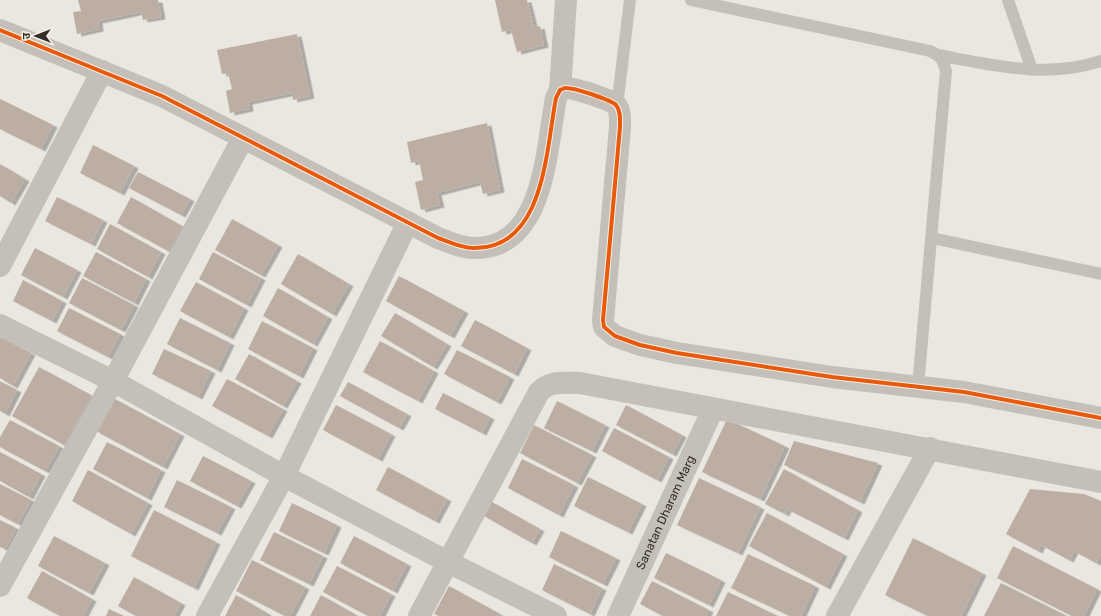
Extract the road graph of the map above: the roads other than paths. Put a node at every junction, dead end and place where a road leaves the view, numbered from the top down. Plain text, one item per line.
1 (566, 0) edge
2 (630, 0) edge
3 (690, 0) edge
4 (1008, 0) edge
5 (708, 2) edge
6 (0, 30) edge
7 (938, 54) junction
8 (1101, 61) edge
9 (1032, 70) junction
10 (102, 71) junction
11 (560, 90) junction
12 (616, 106) junction
13 (243, 138) junction
14 (408, 222) junction
15 (932, 238) junction
16 (0, 266) edge
17 (1101, 274) edge
18 (0, 324) edge
19 (113, 381) junction
20 (918, 386) junction
21 (713, 408) junction
22 (1101, 418) edge
23 (930, 448) junction
24 (284, 476) junction
25 (1101, 482) edge
26 (448, 562) junction
27 (0, 586) edge
28 (207, 616) edge
29 (419, 616) edge
30 (556, 616) edge
31 (618, 616) edge
32 (837, 616) edge

1 - 11 street
2 - 12 lane
3 - 5 lane
4 - 9 lane
5 - 7 lane
6 - 10 street
7 - 9 lane
7 - 15 lane
8 - 9 lane
10 - 13 street
10 - 16 street
11 - 12 street
11 - 14 street
12 - 20 street
13 - 14 street
13 - 19 street
14 - 24 street
15 - 17 lane
15 - 20 lane
18 - 19 street
19 - 24 street
19 - 27 street
20 - 22 street
21 - 23 street
21 - 26 street
21 - 31 street, Sanatan Dharam Marg
23 - 25 street
23 - 32 street
24 - 26 street
24 - 28 street
26 - 29 street
26 - 30 street

